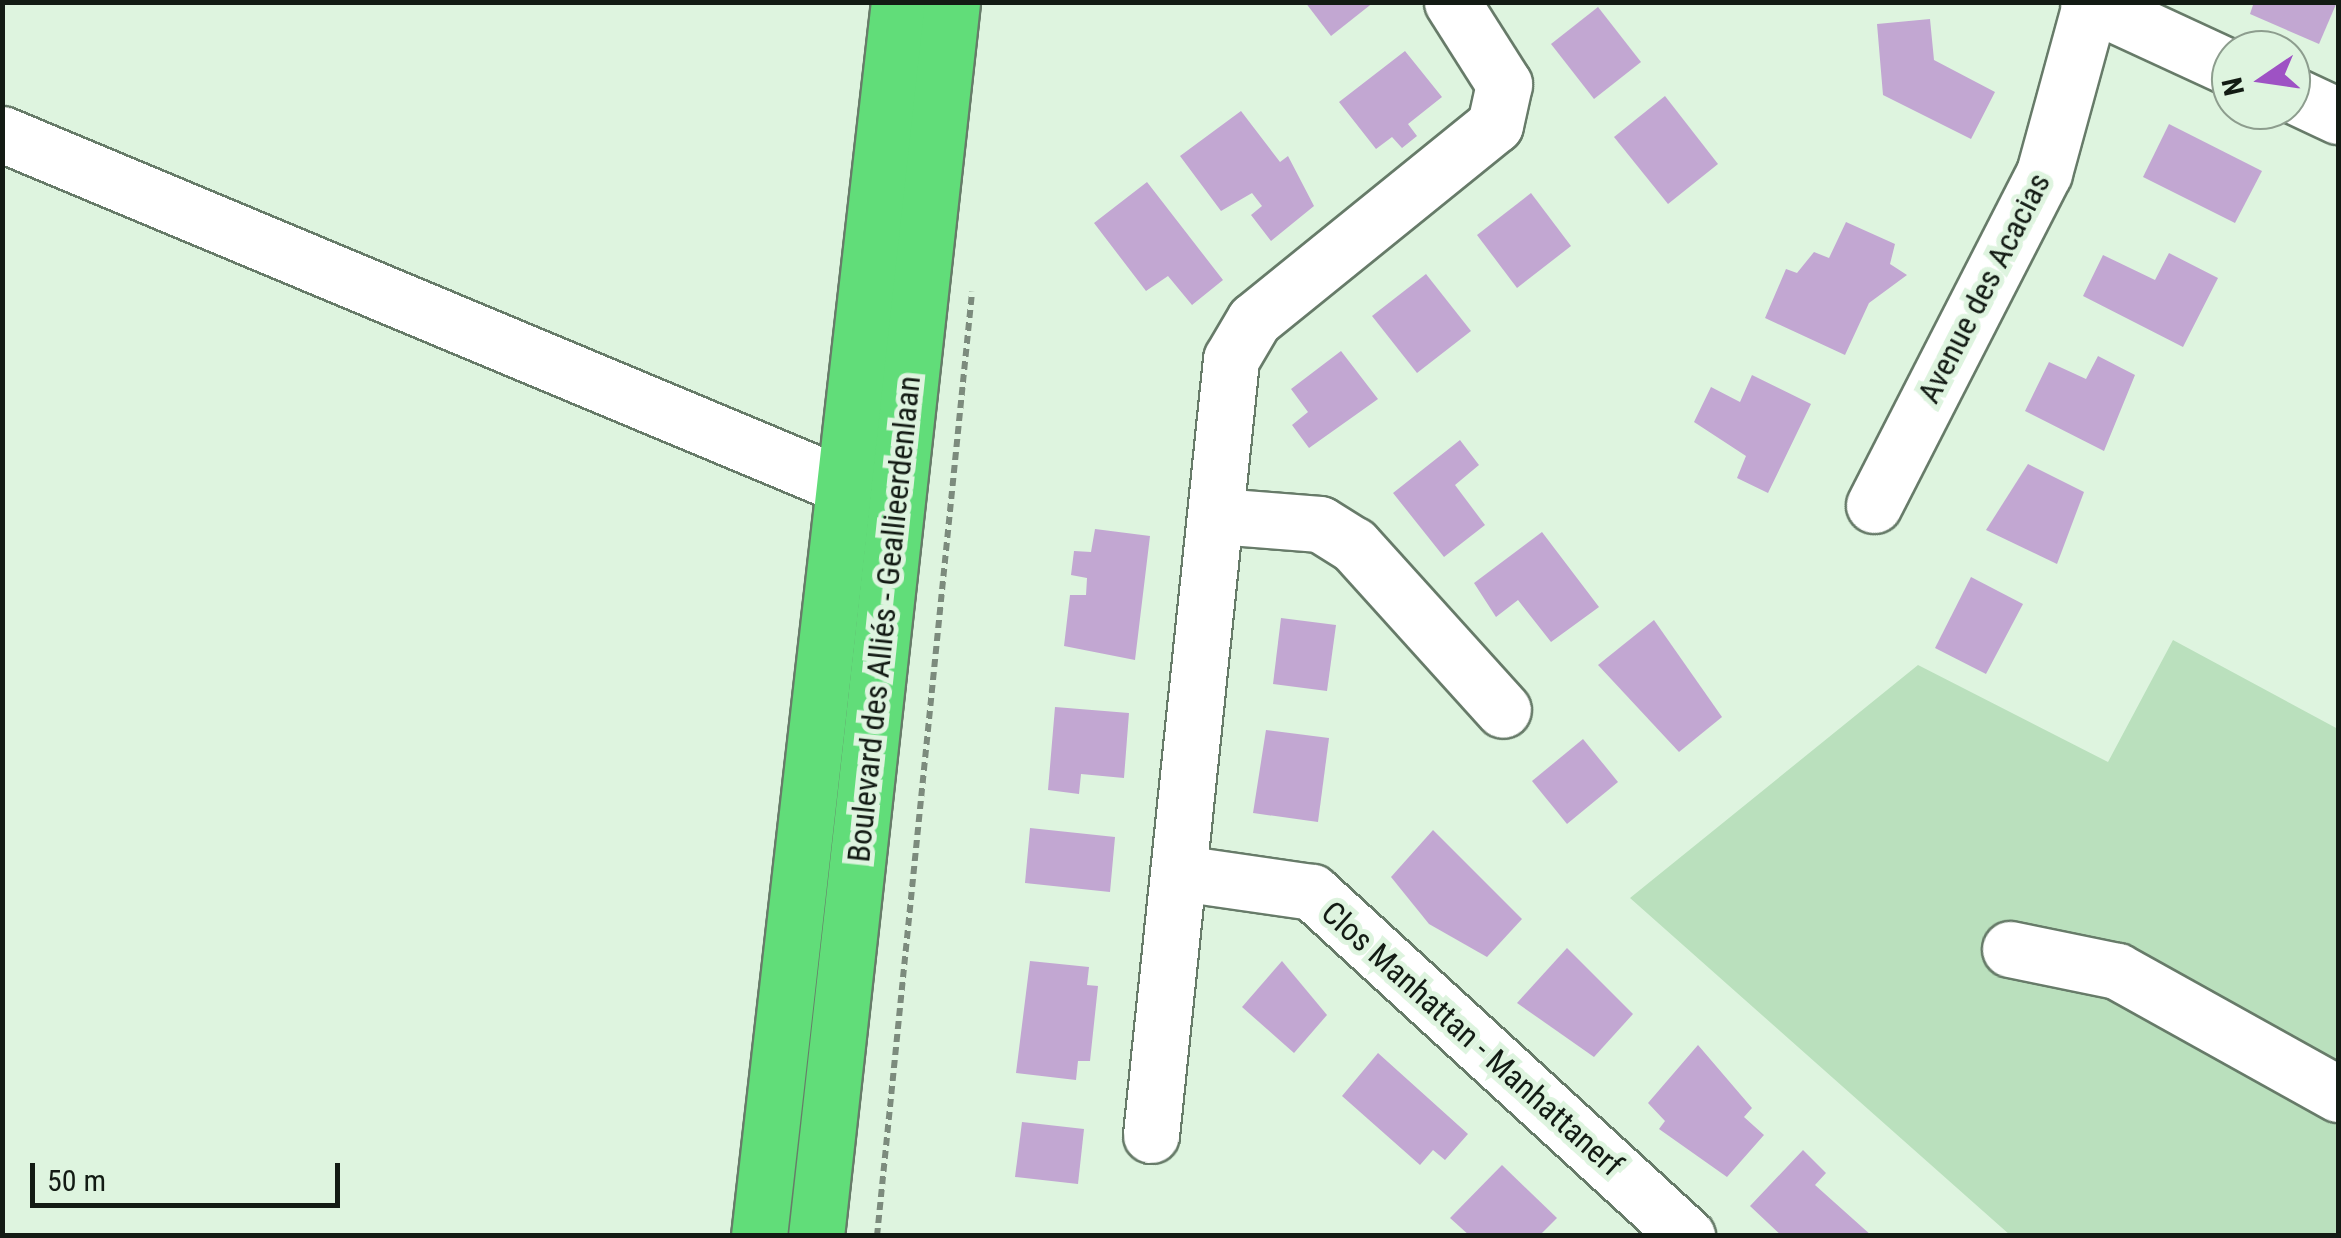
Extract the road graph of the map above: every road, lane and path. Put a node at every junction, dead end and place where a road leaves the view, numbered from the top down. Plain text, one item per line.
1 (899, 2) edge
2 (952, 2) edge
3 (1452, 2) edge
4 (2089, 4) edge
5 (2211, 59) edge
6 (2311, 103) edge
7 (2338, 116) edge
8 (2, 134) edge
9 (974, 281) dead end
10 (842, 484) junction
11 (1874, 505) dead end
12 (1218, 516) junction
13 (1503, 710) dead end
14 (1180, 873) junction
15 (2010, 949) dead end
16 (2338, 1094) edge
17 (1151, 1134) dead end
18 (759, 1236) edge
19 (816, 1236) edge
20 (877, 1236) edge
21 (1687, 1236) edge

1 - 10 highway, Boulevard des Alliés - Geallieerdenlaan
2 - 19 highway, Boulevard des Alliés - Geallieerdenlaan
3 - 12 street
4 - 5 street
4 - 11 street, Avenue des Acacias
6 - 7 street
8 - 10 street, Boulevard des Alliés - Geallieerdenlaan
9 - 20 path
10 - 18 highway, Boulevard des Alliés - Geallieerdenlaan
12 - 13 street
12 - 14 street
14 - 17 street
14 - 21 street, Clos Manhattan - Manhattanerf
15 - 16 street

